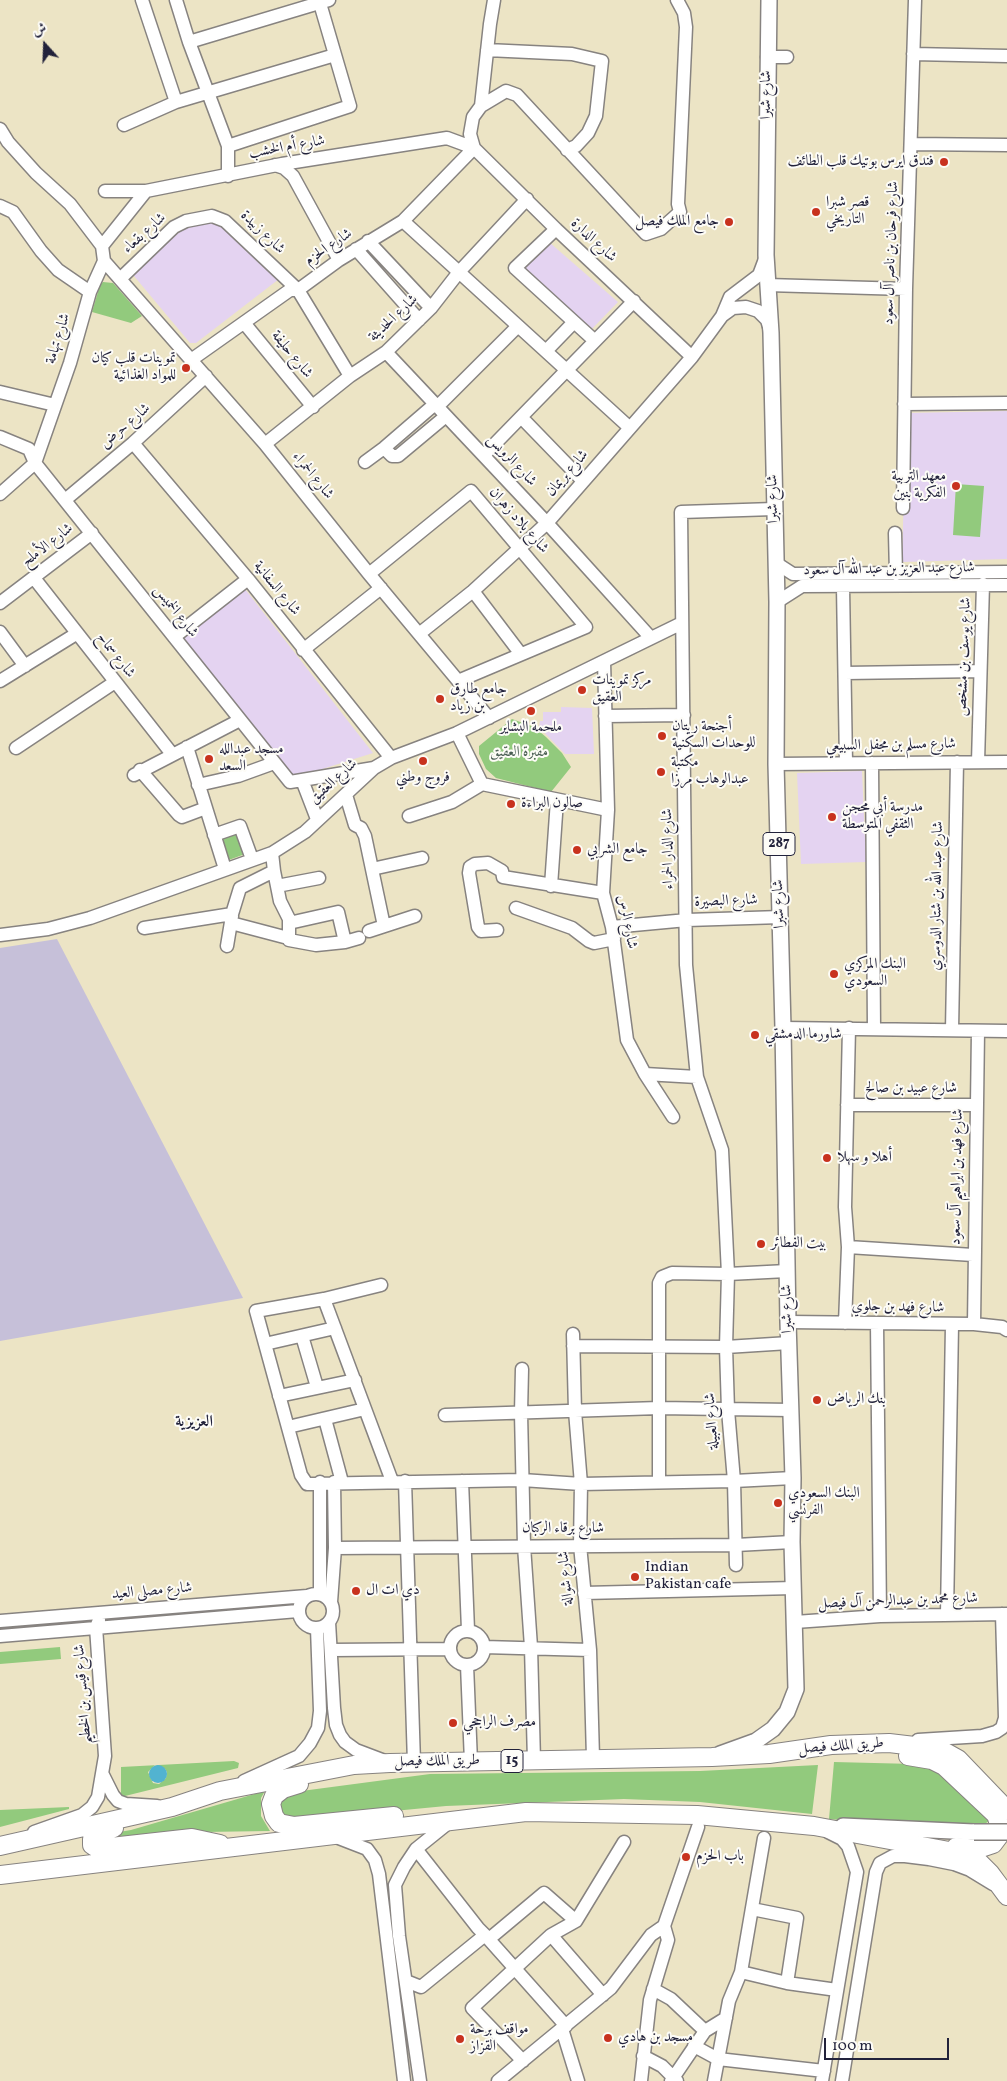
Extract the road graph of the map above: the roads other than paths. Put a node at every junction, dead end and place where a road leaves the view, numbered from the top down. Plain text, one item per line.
1 (142, 0) edge
2 (176, 0) edge
3 (494, 0) edge
4 (677, 0) edge
5 (769, 0) edge
6 (915, 0) edge
7 (322, 1) edge
8 (189, 42) junction
9 (487, 50) junction
10 (913, 54) junction
11 (335, 55) junction
12 (1007, 56) edge
13 (767, 57) junction
14 (787, 57) dead end
15 (210, 92) junction
16 (176, 102) junction
17 (482, 106) junction
18 (124, 125) dead end
19 (0, 129) edge
20 (911, 144) junction
21 (1007, 145) edge
22 (228, 146) junction
23 (474, 148) junction
24 (568, 150) junction
25 (275, 165) junction
26 (228, 176) junction
27 (104, 191) dead end
28 (146, 191) junction
29 (527, 199) junction
30 (0, 206) edge
31 (195, 220) joint
32 (403, 221) junction
33 (556, 229) junction
34 (368, 241) junction
35 (102, 246) junction
36 (356, 249) junction
37 (766, 255) junction
38 (104, 260) junction
39 (339, 260) junction
40 (459, 272) junction
41 (120, 279) junction
42 (767, 285) junction
43 (906, 289) junction
44 (298, 290) junction
45 (90, 292) junction
46 (634, 301) junction
47 (431, 308) junction
48 (722, 316) junction
49 (419, 320) junction
50 (574, 322) junction
51 (245, 324) junction
52 (518, 326) junction
53 (771, 333) junction
54 (595, 341) junction
55 (546, 351) junction
56 (386, 352) junction
57 (692, 357) junction
58 (191, 360) junction
59 (567, 369) junction
60 (206, 376) junction
61 (350, 376) junction
62 (0, 392) edge
63 (1007, 403) edge
64 (904, 404) junction
65 (55, 405) junction
66 (436, 405) junction
67 (313, 407) junction
68 (446, 416) junction
69 (521, 417) junction
70 (630, 428) junction
71 (0, 437) edge
72 (134, 442) junction
73 (265, 444) junction
74 (384, 448) junction
75 (484, 456) junction
76 (365, 462) dead end
77 (35, 463) junction
78 (583, 481) junction
79 (0, 494) edge
80 (65, 500) junction
81 (903, 508) dead end
82 (774, 509) junction
83 (547, 523) junction
84 (895, 532) dead end
85 (92, 533) junction
86 (520, 548) junction
87 (776, 563) junction
88 (1007, 572) edge
89 (369, 574) junction
90 (896, 574) junction
91 (34, 578) junction
92 (248, 579) junction
93 (983, 584) junction
94 (1007, 585) edge
95 (842, 587) junction
96 (381, 588) junction
97 (473, 591) junction
98 (777, 602) junction
99 (0, 604) edge
100 (682, 623) junction
101 (0, 632) edge
102 (76, 634) junction
103 (419, 634) junction
104 (174, 637) junction
105 (651, 638) junction
106 (303, 650) junction
107 (520, 653) junction
108 (604, 661) junction
109 (24, 666) junction
110 (980, 671) junction
111 (845, 673) junction
112 (0, 681) edge
113 (458, 681) junction
114 (115, 682) junction
115 (684, 715) junction
116 (605, 716) junction
117 (489, 718) junction
118 (240, 720) junction
119 (457, 734) junction
120 (187, 747) junction
121 (16, 748) dead end
122 (172, 754) junction
123 (391, 758) junction
124 (957, 762) junction
125 (978, 762) junction
126 (1007, 762) edge
127 (274, 763) junction
128 (846, 763) junction
129 (872, 763) junction
130 (776, 764) junction
131 (374, 768) junction
132 (296, 781) junction
133 (482, 784) junction
134 (198, 785) junction
135 (346, 795) junction
136 (557, 800) junction
137 (206, 808) junction
138 (608, 810) junction
139 (409, 816) dead end
140 (317, 819) junction
141 (214, 835) junction
142 (272, 853) junction
143 (422, 858) dead end
144 (252, 859) junction
145 (225, 869) junction
146 (372, 869) junction
147 (274, 871) junction
148 (319, 878) dead end
149 (277, 886) junction
150 (551, 886) junction
151 (603, 893) junction
152 (516, 908) dead end
153 (415, 916) dead end
154 (781, 917) junction
155 (232, 919) junction
156 (687, 920) junction
157 (289, 923) junction
158 (384, 926) junction
159 (144, 928) dead end
160 (497, 930) dead end
161 (613, 933) junction
162 (0, 935) edge
163 (288, 938) junction
164 (345, 942) junction
165 (228, 946) dead end
166 (783, 1028) junction
167 (849, 1028) junction
168 (874, 1029) junction
169 (952, 1030) junction
170 (978, 1031) junction
171 (1007, 1031) edge
172 (644, 1074) junction
173 (697, 1077) junction
174 (847, 1105) junction
175 (975, 1105) junction
176 (673, 1117) dead end
177 (848, 1248) junction
178 (973, 1255) junction
179 (787, 1271) junction
180 (728, 1274) junction
181 (381, 1284) dead end
182 (324, 1299) junction
183 (788, 1322) junction
184 (845, 1323) junction
185 (878, 1323) junction
186 (974, 1324) junction
187 (952, 1325) junction
188 (335, 1328) junction
189 (1007, 1330) edge
190 (302, 1336) junction
191 (265, 1344) junction
192 (789, 1344) junction
193 (660, 1345) junction
194 (726, 1347) junction
195 (522, 1369) dead end
196 (355, 1380) junction
197 (317, 1387) junction
198 (278, 1396) junction
199 (658, 1408) junction
200 (365, 1409) junction
201 (728, 1410) junction
202 (791, 1410) junction
203 (575, 1411) junction
204 (521, 1412) junction
205 (446, 1415) dead end
206 (325, 1419) junction
207 (288, 1427) junction
208 (793, 1478) junction
209 (522, 1480) junction
210 (392, 1481) junction
211 (405, 1481) junction
212 (462, 1481) junction
213 (734, 1481) junction
214 (320, 1482) junction
215 (338, 1482) junction
216 (659, 1482) junction
217 (581, 1484) junction
218 (792, 1542) junction
219 (580, 1545) junction
220 (736, 1545) junction
221 (524, 1546) junction
222 (406, 1547) junction
223 (464, 1547) junction
224 (335, 1548) junction
225 (736, 1565) dead end
226 (794, 1588) junction
227 (584, 1593) junction
228 (313, 1595) junction
229 (331, 1602) junction
230 (298, 1611) junction
231 (101, 1613) junction
232 (946, 1614) junction
233 (1005, 1614) edge
234 (880, 1616) junction
235 (0, 1621) edge
236 (329, 1622) junction
237 (795, 1622) junction
238 (96, 1627) junction
239 (317, 1628) junction
240 (468, 1630) junction
241 (0, 1636) edge
242 (484, 1647) junction
243 (531, 1647) junction
244 (411, 1648) junction
245 (450, 1649) junction
246 (332, 1650) junction
247 (590, 1650) junction
248 (467, 1665) junction
249 (889, 1743) junction
250 (835, 1745) junction
251 (712, 1757) junction
252 (592, 1758) junction
253 (534, 1761) junction
254 (471, 1762) junction
255 (390, 1763) junction
256 (414, 1763) junction
257 (354, 1765) junction
258 (103, 1775) junction
259 (220, 1791) junction
260 (164, 1809) junction
261 (1007, 1810) edge
262 (526, 1812) junction
263 (452, 1820) junction
264 (814, 1826) junction
265 (698, 1827) dead end
266 (1007, 1832) edge
267 (332, 1836) junction
268 (764, 1838) dead end
269 (624, 1842) dead end
270 (913, 1844) junction
271 (0, 1846) edge
272 (237, 1847) junction
273 (416, 1849) junction
274 (0, 1875) edge
275 (1006, 1894) edge
276 (752, 1909) junction
277 (576, 1921) junction
278 (664, 1926) junction
279 (551, 1935) junction
280 (487, 1937) junction
281 (514, 1969) junction
282 (741, 1972) junction
283 (406, 1981) junction
284 (787, 1983) junction
285 (653, 1989) junction
286 (837, 1990) junction
287 (603, 1995) junction
288 (726, 2018) junction
289 (564, 2028) junction
290 (705, 2031) junction
291 (694, 2046) junction
292 (643, 2056) junction
293 (718, 2059) junction
294 (523, 2061) junction
295 (823, 2076) edge
296 (674, 2080) edge
297 (404, 2081) edge
298 (420, 2081) edge
299 (498, 2081) edge
300 (578, 2081) edge
301 (640, 2081) edge
302 (714, 2081) edge
303 (842, 2081) edge

1 - 16 street
2 - 8 street
3 - 9 street
4 - 24 street
5 - 13 main road, شارع شبرا / 287
6 - 10 street, شارع فرحان بن ناصر آل سعود
7 - 8 street
7 - 11 street
8 - 15 street
9 - 17 street
9 - 24 street
10 - 12 street
10 - 20 street, شارع فرحان بن ناصر آل سعود
11 - 15 street
11 - 22 street
13 - 14 street
13 - 37 main road, شارع شبرا / 287
15 - 16 street
15 - 22 street
16 - 18 street
17 - 23 street
17 - 24 street
19 - 35 street
20 - 21 street
20 - 43 street, شارع فرحان بن ناصر آل سعود
22 - 26 street
23 - 25 street, شارع أم الخشب
23 - 29 street, شارع الدارة
23 - 32 street, شارع الحزم
25 - 26 street, شارع أم الخشب
25 - 39 street
26 - 28 street, شارع أم الخشب
27 - 28 street, شارع أم الخشب
28 - 35 street
29 - 33 street, شارع الدارة
29 - 40 street, شارع الحديثة
30 - 45 street
31 - 41 street, شارع بقعاء
31 - 44 street, شارع زبيدة
32 - 34 street, شارع الحزم
32 - 40 street
33 - 46 street, شارع الدارة
33 - 50 street
34 - 36 street, شارع الحزم
34 - 47 street
35 - 38 street
36 - 39 street, شارع الحزم
36 - 49 street
37 - 42 main road, شارع شبرا / 287
37 - 48 street, شارع بريمان
38 - 41 street, شارع الحمراء
38 - 45 street, شارع تهامة
39 - 44 street, شارع الحزم
40 - 47 street, شارع الحديثة
40 - 52 street
41 - 58 street, شارع الحمراء
42 - 43 street
42 - 53 main road, شارع شبرا / 287
43 - 64 street, شارع فرحان بن ناصر آل سعود
44 - 51 street, شارع الحزم
44 - 61 street, شارع زبيدة
45 - 65 street, شارع تهامة
46 - 54 street
46 - 57 street, شارع الدارة
47 - 49 street, شارع الحديثة
48 - 53 street
48 - 57 street, شارع بريمان
49 - 56 street, شارع الحديثة
50 - 54 street
50 - 55 street
51 - 58 street, شارع الحزم
51 - 67 street, شارع حليفة
52 - 55 street
52 - 66 street
53 - 82 main road, شارع شبرا / 287
54 - 59 street
55 - 59 street
56 - 61 street, شارع الحديثة
56 - 66 street, شارع الرويس
57 - 70 street, شارع بريمان
58 - 60 street, شارع الحمراء
59 - 69 street
59 - 70 street
60 - 72 street, شارع حرض
60 - 73 street, شارع الحمراء
61 - 67 street, شارع الحديثة
62 - 65 street
63 - 64 street
64 - 81 street, شارع فرحان بن ناصر آل سعود
65 - 77 street, شارع تهامة
66 - 68 street, شارع الرويس
66 - 74 street
67 - 73 street, شارع الحديثة
68 - 74 street
68 - 75 street, شارع الرويس
69 - 75 street
69 - 78 street
70 - 78 street, شارع بريمان
71 - 77 street, شارع الخميس
72 - 80 street, شارع حرض
72 - 92 street, شارع السفانية
73 - 89 street, شارع الحمراء
74 - 76 street
75 - 83 street, شارع الرويس
77 - 79 street, شارع تهامة
77 - 80 street, شارع الخميس
78 - 83 street, شارع بريمان
80 - 85 street, شارع الخميس
82 - 87 main road, شارع شبرا / 287
82 - 100 street, شارع الدار الحمراء
83 - 86 street, شارع بريمان
83 - 105 street, شارع الرويس
84 - 90 street
85 - 91 street, شارع الأملح
85 - 104 street, شارع الخميس
86 - 89 street, شارع بلاد زهران
86 - 97 street, شارع بريمان
86 - 107 street, شارع بلاد زهران
87 - 90 street, شارع عبد العزيز بن عبد الله آل سعود
87 - 98 main road, شارع شبرا / 287
88 - 90 street, شارع عبد العزيز بن عبد الله آل سعود
89 - 96 street, شارع الحمراء
91 - 99 street, شارع الأملح
91 - 102 street, شارع سماح
92 - 104 street
92 - 106 street, شارع السفانية
93 - 94 street, شارع عبد العزيز بن عبد الله آل سعود
93 - 95 street, شارع عبد العزيز بن عبد الله آل سعود
93 - 110 street, شارع يوسف بن مشخص
95 - 98 street, شارع عبد العزيز بن عبد الله آل سعود
95 - 111 street
96 - 103 street, شارع الحمراء
96 - 106 street
97 - 103 street, شارع بريمان
97 - 107 street
98 - 130 main road, شارع شبرا / 287
100 - 105 street, شارع العقيق
100 - 115 street, شارع الدار الحمراء
101 - 109 street
102 - 109 street
102 - 114 street, شارع سماح
103 - 113 street, شارع الحمراء
104 - 118 street, شارع الخميس
105 - 108 street, شارع العقيق
106 - 123 street, شارع السفانية
107 - 113 street
108 - 116 street, شارع الرس
108 - 117 street, شارع العقيق
109 - 112 street
110 - 111 street
110 - 125 street, شارع يوسف بن مشخص
111 - 128 street
113 - 117 street, شارع الحمراء
114 - 121 street
114 - 122 street, شارع سماح
115 - 116 street
115 - 156 street, شارع الدار الحمراء
116 - 138 street, شارع الرس
117 - 119 street, شارع العقيق
118 - 120 street
118 - 127 street, شارع الخميس
119 - 123 street, شارع العقيق
119 - 133 street
120 - 122 street
120 - 134 street
122 - 137 street
123 - 131 street, شارع العقيق
124 - 125 street, شارع مسلم بن مجفل السبيعي
124 - 129 street, شارع مسلم بن مجفل السبيعي
124 - 169 street, شارع عبد الله بن شتار الدوسري
125 - 126 street, شارع مسلم بن مجفل السبيعي
127 - 132 street, شارع الخميس
127 - 134 street
128 - 129 street, شارع مسلم بن مجفل السبيعي
128 - 130 street, شارع مسلم بن مجفل السبيعي
129 - 168 street
130 - 154 main road, شارع شبرا / 287
131 - 132 street
131 - 135 street, شارع العقيق
132 - 140 street, شارع الخميس
133 - 136 street
133 - 139 street
134 - 137 street
135 - 140 street, شارع العقيق
135 - 146 street
136 - 138 street
136 - 150 street
137 - 141 street
138 - 151 street, شارع الرس
140 - 142 street, شارع العقيق
141 - 144 street
141 - 145 street
142 - 144 street, شارع العقيق
142 - 147 street
143 - 146 street
144 - 145 street, شارع العقيق
145 - 162 street, شارع العقيق
146 - 158 street
147 - 149 street
147 - 155 street
148 - 149 street
149 - 157 street
150 - 151 street
150 - 160 street
151 - 161 street, شارع الرس
152 - 161 street, شارع البصيرة
153 - 158 street
154 - 156 street, شارع البصيرة
154 - 166 main road, شارع شبرا / 287
155 - 159 street
155 - 163 street
155 - 165 street
156 - 161 street, شارع البصيرة
156 - 173 street, شارع الدار الحمراء
157 - 163 street
157 - 164 street
158 - 164 street
161 - 172 street, شارع الرس
163 - 164 street
166 - 167 street
166 - 179 main road, شارع شبرا / 287
167 - 168 street
167 - 174 street
168 - 169 street
169 - 170 street
170 - 171 street
170 - 175 street, شارع فهد بن ابراهيم آل سعود
172 - 173 street
172 - 176 street, شارع الرس
173 - 180 street, شارع الدار الحمراء
174 - 175 street, شارع عبيد بن صالح
174 - 177 street
175 - 178 street, شارع فهد بن ابراهيم آل سعود
177 - 178 street
177 - 184 street
178 - 186 street, شارع فهد بن ابراهيم آل سعود
179 - 180 street
179 - 183 main road, شارع شبرا / 287
180 - 193 street
180 - 194 street, شارع العبيلة
181 - 182 street
182 - 188 street
182 - 191 street
183 - 184 street, شارع فهد بن جلوي
183 - 192 main road, شارع شبرا / 287
184 - 185 street, شارع فهد بن جلوي
185 - 187 street, شارع فهد بن جلوي
185 - 234 street
186 - 187 street, شارع فهد بن جلوي
186 - 189 street, شارع فهد بن جلوي
187 - 232 street
188 - 190 street
188 - 196 street
190 - 191 street
190 - 197 street
191 - 198 street
192 - 194 street
192 - 202 main road, شارع شبرا / 287
193 - 194 street
193 - 199 street
193 - 203 street, شارع شوالة
194 - 201 street, شارع العبيلة
195 - 204 street
196 - 197 street
196 - 200 street
197 - 198 street
198 - 207 street
199 - 201 street
199 - 203 street
199 - 216 street
200 - 206 street
200 - 210 street
201 - 202 street
201 - 213 street, شارع العبيلة
202 - 208 main road, شارع شبرا / 287
203 - 204 street
203 - 217 street, شارع شوالة
204 - 205 street
204 - 209 street
206 - 207 street
206 - 215 street
207 - 214 street
208 - 213 street
208 - 218 main road, شارع شبرا / 287
209 - 212 street
209 - 217 street
209 - 221 street
210 - 211 street
210 - 215 street
211 - 212 street
211 - 222 street
212 - 223 street
213 - 216 street
213 - 220 street, شارع العبيلة
214 - 215 street
214 - 228 street
215 - 224 street
216 - 217 street
217 - 219 street, شارع شوالة
218 - 220 street, شارع برقاء الركبان
218 - 226 main road, شارع شبرا / 287
219 - 220 street, شارع برقاء الركبان
219 - 221 street, شارع برقاء الركبان
219 - 227 street, شارع شوالة
220 - 225 street, شارع العبيلة
221 - 223 street, شارع برقاء الركبان
221 - 243 street
222 - 223 street, شارع برقاء الركبان
222 - 224 street, شارع برقاء الركبان
222 - 244 street
223 - 240 street
224 - 229 street
226 - 227 street
226 - 237 main road, شارع شبرا / 287
227 - 247 street, شارع شوالة
228 - 229 street
228 - 230 street
228 - 231 street, شارع مصلى العيد
229 - 236 street
230 - 238 street, شارع مصلى العيد
230 - 239 street
231 - 235 street, شارع مصلى العيد
231 - 238 street, شارع قيس بن الخطيم
232 - 233 street, شارع محمد بن عبدالرحمن آل فيصل
232 - 234 street, شارع محمد بن عبدالرحمن آل فيصل
233 - 249 street
234 - 237 street, شارع محمد بن عبدالرحمن آل فيصل
236 - 239 street
236 - 246 street
237 - 251 main road, شارع شبرا / 287
238 - 241 street, شارع مصلى العيد
238 - 258 street, شارع قيس بن الخطيم
239 - 259 street
240 - 242 street
240 - 245 street
242 - 243 street
242 - 248 street
243 - 247 street
243 - 253 street
244 - 245 street
244 - 246 street
244 - 256 street
245 - 248 street
246 - 255 street
247 - 252 street, شارع شوالة
248 - 254 street
249 - 250 highway, طريق الملك فيصل / 15
249 - 261 highway, طريق الملك فيصل / 15
250 - 251 highway, طريق الملك فيصل / 15
250 - 270 highway
251 - 252 highway, طريق الملك فيصل / 15
252 - 253 highway, طريق الملك فيصل / 15
253 - 254 highway, طريق الملك فيصل / 15
254 - 256 highway, طريق الملك فيصل / 15
255 - 256 highway, طريق الملك فيصل / 15
255 - 257 highway, طريق الملك فيصل / 15
257 - 259 highway, طريق الملك فيصل / 15
257 - 262 highway
258 - 260 street
258 - 271 street, شارع قيس بن الخطيم
259 - 260 highway, طريق الملك فيصل / 15
260 - 271 highway, طريق الملك فيصل / 15
260 - 272 highway
262 - 263 highway
262 - 264 highway
263 - 267 highway
263 - 273 street
264 - 266 main road, bridge
264 - 270 highway
264 - 286 street
265 - 278 street
267 - 272 highway
267 - 297 street
268 - 276 street
269 - 277 street
270 - 275 highway
272 - 274 highway
273 - 280 street
273 - 283 street
275 - 303 street
276 - 282 street
276 - 284 street
277 - 279 street
277 - 280 street
278 - 285 street
278 - 287 street
279 - 281 street
279 - 287 street
280 - 281 street
280 - 283 street
281 - 289 street
281 - 294 street
282 - 284 street
282 - 288 street
283 - 298 street
284 - 286 street
285 - 290 street
285 - 292 street
286 - 295 street
287 - 289 street
288 - 290 street
288 - 293 street
289 - 294 street
289 - 300 street
290 - 291 street
291 - 293 street
291 - 296 street
292 - 296 street
292 - 301 street
293 - 295 street
293 - 302 street
294 - 299 street

